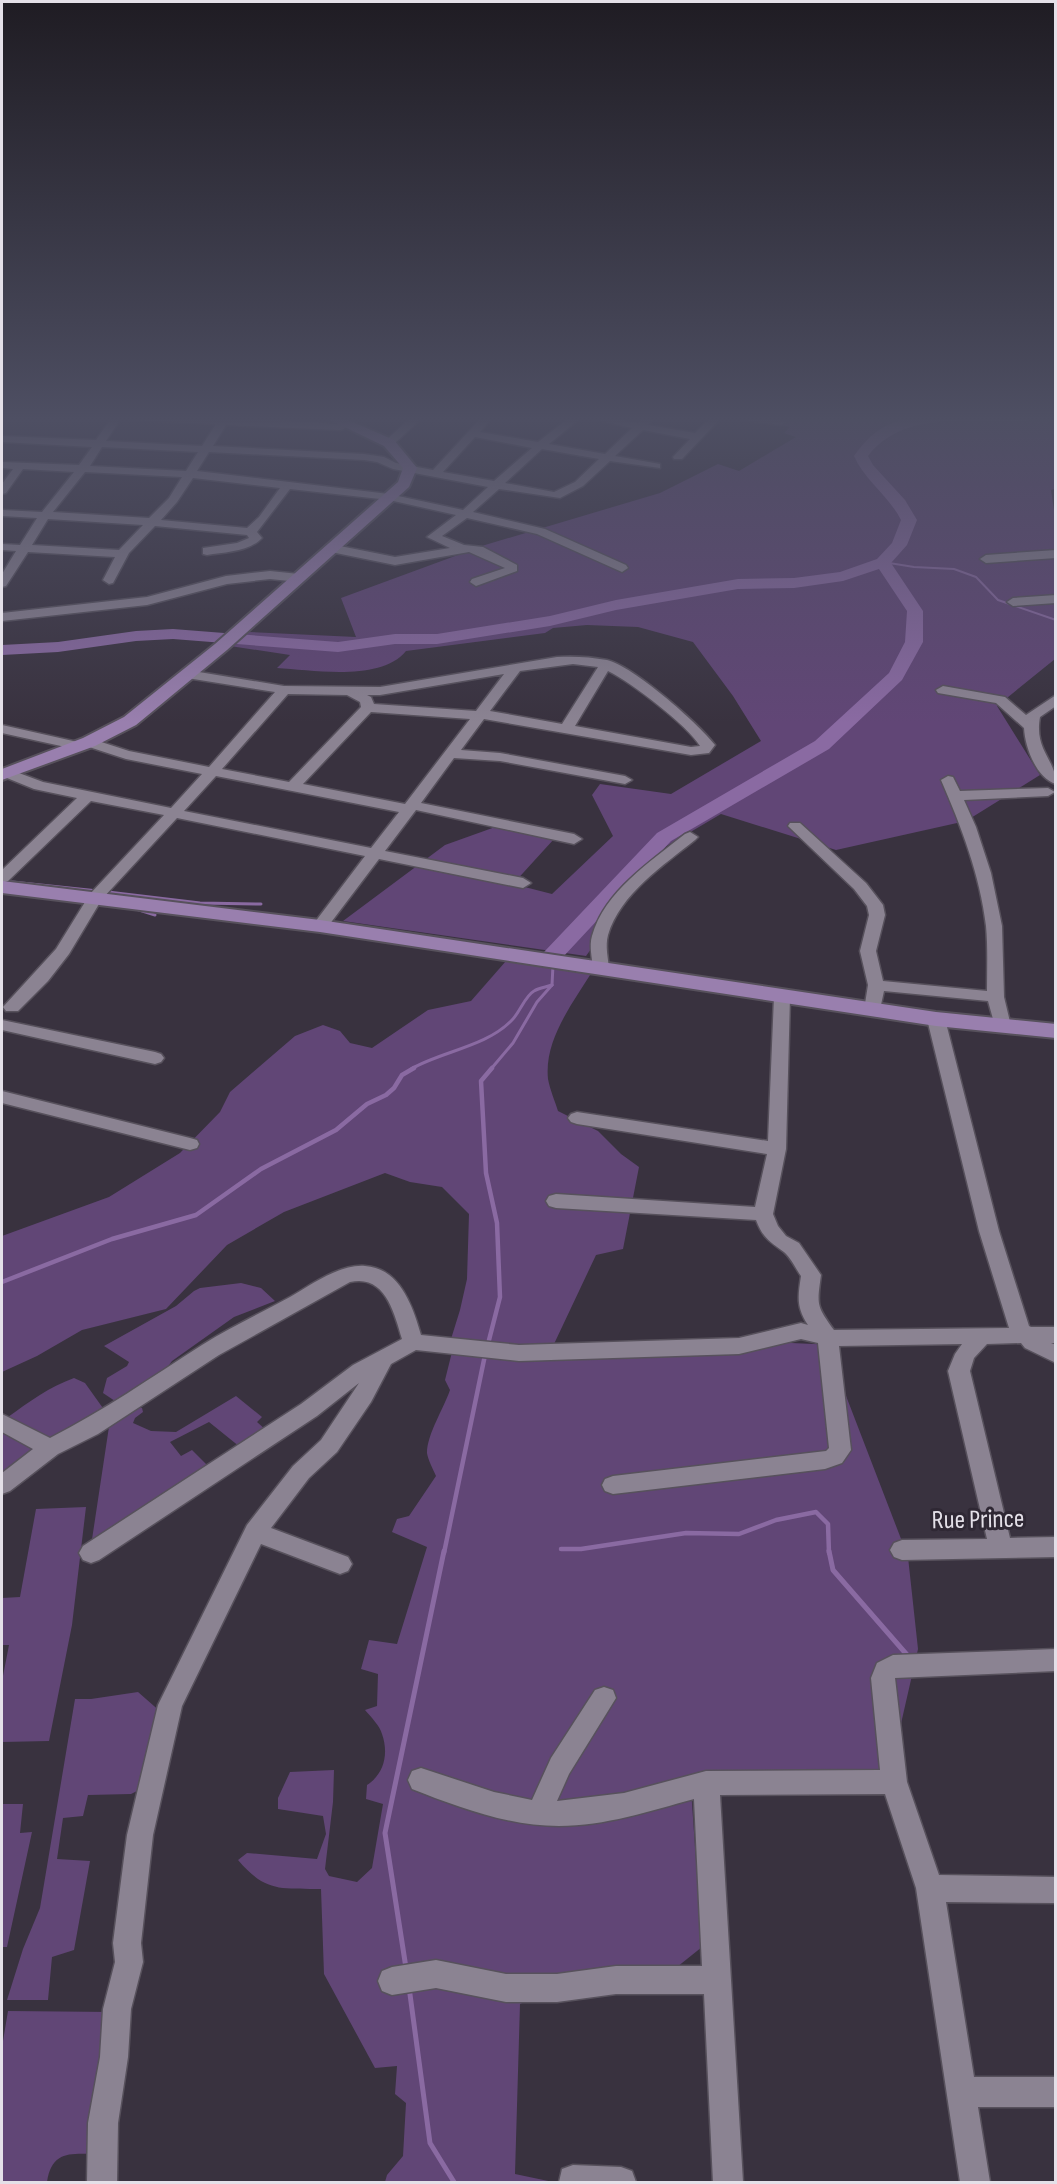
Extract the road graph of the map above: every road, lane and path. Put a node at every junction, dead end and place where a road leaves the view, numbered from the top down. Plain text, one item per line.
1 (42, 519) edge
2 (110, 519) edge
3 (154, 519) edge
4 (263, 519) edge
5 (364, 519) edge
6 (458, 519) edge
7 (487, 519) edge
8 (151, 522) junction
9 (250, 532) junction
10 (461, 547) junction
11 (2, 548) edge
12 (22, 548) junction
13 (330, 548) junction
14 (207, 551) dead end
15 (122, 554) junction
16 (1056, 554) edge
17 (986, 559) dead end
18 (622, 568) dead end
19 (299, 578) junction
20 (109, 580) dead end
21 (476, 582) dead end
22 (2, 583) edge
23 (1056, 600) edge
24 (1013, 602) dead end
25 (2, 617) edge
26 (606, 664) junction
27 (515, 669) junction
28 (188, 674) junction
29 (284, 690) junction
30 (943, 690) dead end
31 (352, 692) junction
32 (1056, 699) edge
33 (368, 708) junction
34 (481, 714) junction
35 (1030, 726) junction
36 (567, 728) junction
37 (2, 729) edge
38 (84, 744) junction
39 (451, 754) junction
40 (213, 771) junction
41 (4, 774) edge
42 (625, 780) dead end
43 (948, 780) dead end
44 (1052, 786) edge
45 (292, 787) junction
46 (87, 796) junction
47 (955, 796) junction
48 (410, 807) junction
49 (172, 813) junction
50 (795, 826) dead end
51 (690, 837) dead end
52 (574, 839) dead end
53 (377, 852) junction
54 (2, 878) edge
55 (523, 883) dead end
56 (2, 887) edge
57 (96, 897) junction
58 (320, 926) junction
59 (601, 968) junction
60 (876, 985) junction
61 (782, 997) junction
62 (996, 997) junction
63 (5, 1010) edge
64 (873, 1010) junction
65 (936, 1019) junction
66 (2, 1025) edge
67 (1002, 1026) junction
68 (1055, 1032) edge
69 (155, 1058) dead end
70 (2, 1097) edge
71 (577, 1118) dead end
72 (190, 1144) dead end
73 (777, 1149) junction
74 (556, 1202) dead end
75 (763, 1214) junction
76 (1056, 1335) edge
77 (1024, 1336) junction
78 (828, 1338) junction
79 (980, 1338) junction
80 (412, 1342) junction
81 (1056, 1355) edge
82 (383, 1359) junction
83 (2, 1422) edge
84 (50, 1448) junction
85 (2, 1485) edge
86 (613, 1485) dead end
87 (255, 1532) junction
88 (1001, 1547) junction
89 (1056, 1547) edge
90 (902, 1550) dead end
91 (91, 1553) dead end
92 (340, 1564) dead end
93 (1056, 1660) edge
94 (604, 1698) dead end
95 (421, 1779) dead end
96 (894, 1782) junction
97 (706, 1784) junction
98 (539, 1813) junction
99 (930, 1888) junction
100 (1056, 1890) edge
101 (716, 1980) junction
102 (392, 1981) dead end
103 (961, 2092) junction
104 (1056, 2092) edge
105 (573, 2180) dead end
106 (102, 2182) edge
107 (621, 2182) edge
108 (728, 2182) edge
109 (975, 2182) edge

1 - 12 street
2 - 8 street
3 - 8 street
4 - 9 street
5 - 13 main road
6 - 10 street
7 - 18 street
8 - 9 street
8 - 15 street
9 - 14 street
10 - 13 street
10 - 21 street
11 - 12 street
12 - 15 street
12 - 22 street
13 - 19 main road
15 - 20 street
16 - 17 street
19 - 25 street
19 - 28 main road
23 - 24 street
26 - 27 street
26 - 36 street
26 - 36 street
27 - 31 street
27 - 34 street
28 - 29 street
28 - 38 main road
29 - 31 street
29 - 40 street
30 - 35 street
31 - 33 street
32 - 35 street
33 - 34 street
33 - 45 street
34 - 36 street
34 - 39 street
35 - 44 street
37 - 38 street
38 - 40 street
38 - 41 main road
39 - 42 street
39 - 48 street
40 - 45 street
40 - 49 street
41 - 46 street
43 - 47 street
44 - 47 street
45 - 48 street
46 - 49 street
46 - 54 street
47 - 62 street
48 - 52 street
48 - 53 street
49 - 53 street
49 - 57 street
50 - 60 street
51 - 59 street
53 - 55 street
53 - 58 street
56 - 57 main road
57 - 58 main road
57 - 63 street
58 - 59 main road
59 - 61 main road
60 - 62 street
60 - 64 street
61 - 64 main road
61 - 73 street
62 - 67 street
64 - 65 main road
65 - 67 main road
65 - 77 street
66 - 69 street
67 - 68 main road
70 - 72 street
71 - 73 street
73 - 75 street
74 - 75 street
75 - 78 street
76 - 77 street
77 - 79 street
77 - 81 street
78 - 79 street
78 - 80 street
78 - 86 street
79 - 88 street
80 - 82 street
80 - 84 street
82 - 87 street
82 - 91 street
83 - 84 street
84 - 85 street
87 - 92 street
87 - 106 street
88 - 89 street, Rue Prince
88 - 90 street, Rue Prince
93 - 96 street
94 - 98 street
95 - 98 street
96 - 97 street
96 - 99 street
97 - 98 street
97 - 101 street
99 - 100 street
99 - 103 street
101 - 102 street
101 - 108 street
103 - 104 street
103 - 109 street
105 - 107 street

